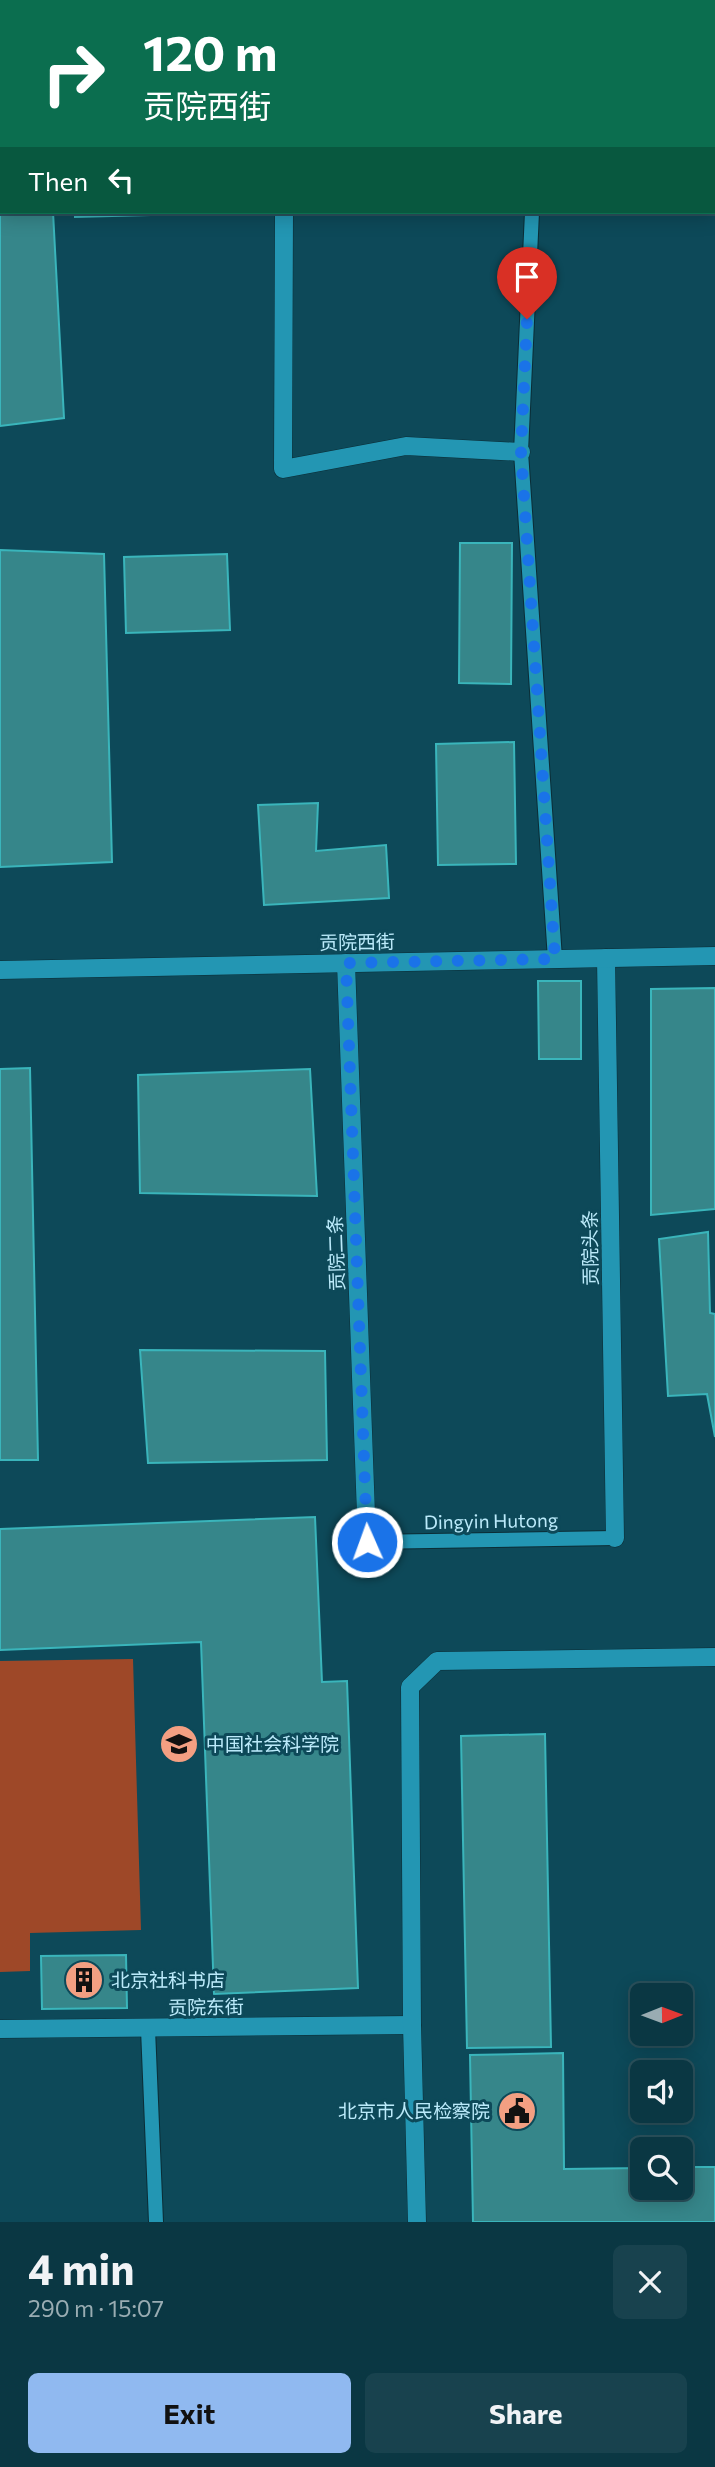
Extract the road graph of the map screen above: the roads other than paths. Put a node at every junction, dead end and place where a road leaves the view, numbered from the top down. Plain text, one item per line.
1 (284, 214) edge
2 (532, 214) edge
3 (521, 452) junction
4 (715, 956) edge
5 (606, 958) junction
6 (555, 959) junction
7 (346, 963) junction
8 (0, 970) edge
9 (615, 1538) joint
10 (367, 1542) joint
11 (715, 1657) edge
12 (412, 2025) junction
13 (0, 2029) edge
14 (148, 2029) junction
15 (156, 2222) edge
16 (417, 2222) edge

1 - 3 street
2 - 3 lane
3 - 6 lane
4 - 5 street, 贡院西街
5 - 6 street, 贡院西街
5 - 9 street, 贡院头条
6 - 7 street, 贡院西街
7 - 8 street, 贡院西街
7 - 10 street, 贡院二条
9 - 10 lane, Dingyin Hutong
11 - 12 street
12 - 14 street, 贡院东街
12 - 16 street
13 - 14 street, 贡院东街
14 - 15 lane

